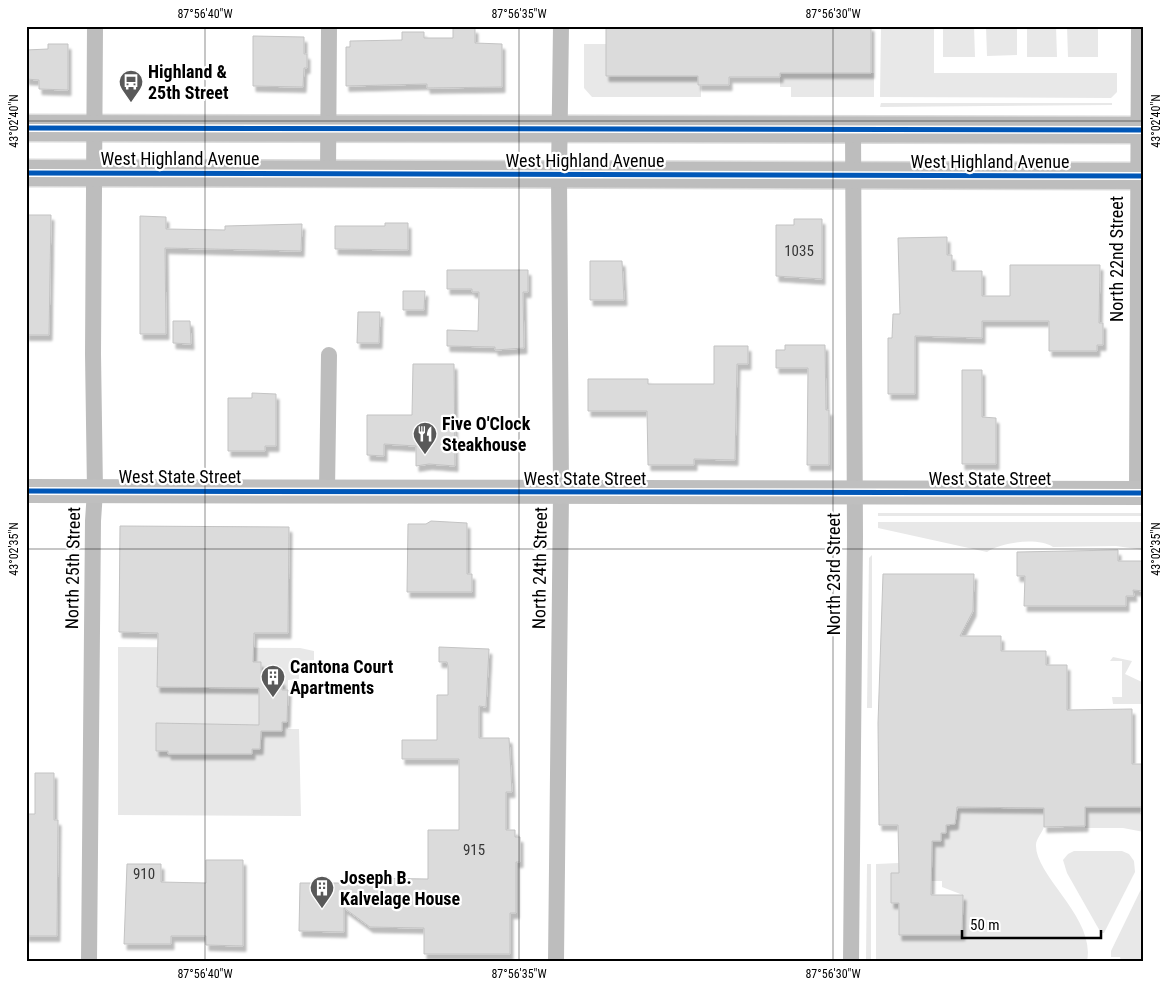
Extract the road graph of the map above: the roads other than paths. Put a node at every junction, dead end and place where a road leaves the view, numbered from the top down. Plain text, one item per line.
1 (95, 26) edge
2 (330, 26) edge
3 (561, 26) edge
4 (1139, 26) edge
5 (328, 127) junction
6 (559, 127) junction
7 (26, 128) edge
8 (94, 128) junction
9 (853, 128) junction
10 (1141, 130) edge
11 (26, 173) edge
12 (94, 173) junction
13 (328, 173) junction
14 (558, 174) junction
15 (854, 175) junction
16 (1141, 176) edge
17 (329, 355) dead end
18 (327, 490) junction
19 (26, 491) edge
20 (95, 491) junction
21 (561, 493) junction
22 (854, 493) junction
23 (1140, 493) edge
24 (89, 961) edge
25 (556, 961) edge
26 (851, 961) edge

1 - 8 street, North 25th Street
2 - 5 street
3 - 6 street, North 24th Street
4 - 10 street, North 22nd Street
5 - 6 main road, West Highland Avenue
5 - 8 main road, West Highland Avenue
5 - 13 street
6 - 9 main road, West Highland Avenue
6 - 14 street, North 24th Street
7 - 8 main road, West Highland Avenue
8 - 12 street, North 25th Street
9 - 10 main road, West Highland Avenue
9 - 15 street, North 23rd Street
10 - 16 street, North 22nd Street
11 - 12 main road, West Highland Avenue
12 - 13 main road, West Highland Avenue
12 - 20 street, North 25th Street
13 - 14 main road, West Highland Avenue
14 - 15 main road, West Highland Avenue
14 - 21 street, North 24th Street
15 - 16 main road, West Highland Avenue
15 - 22 street, North 23rd Street
16 - 23 street, North 22nd Street
17 - 18 street
18 - 20 street, West State Street
18 - 21 street, West State Street
19 - 20 street, West State Street
20 - 24 street, North 25th Street
21 - 22 street, West State Street
21 - 25 street, North 24th Street
22 - 23 street, West State Street
22 - 26 street, North 23rd Street

